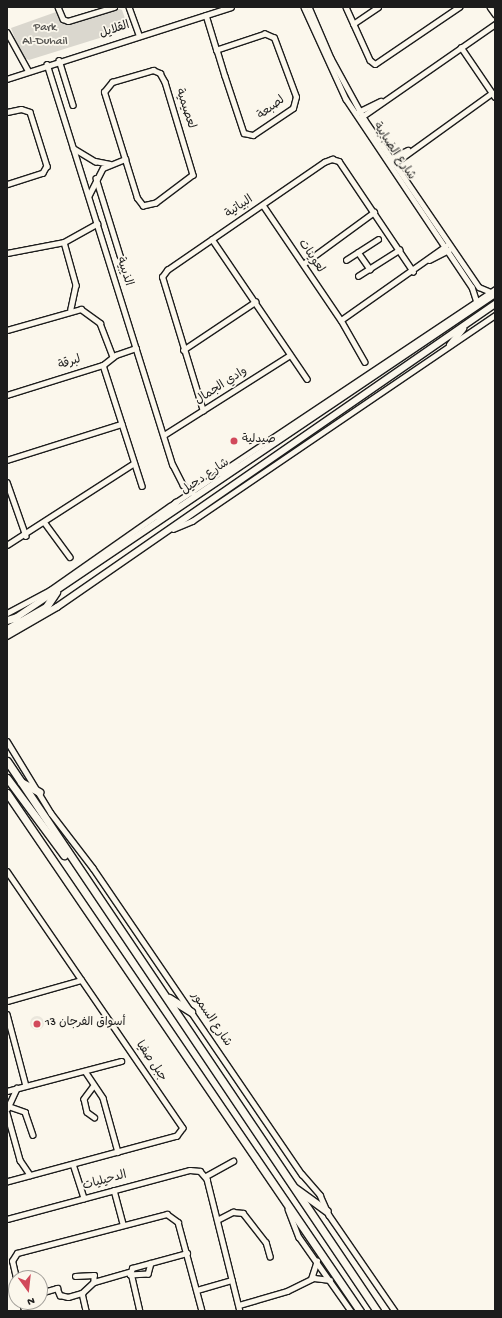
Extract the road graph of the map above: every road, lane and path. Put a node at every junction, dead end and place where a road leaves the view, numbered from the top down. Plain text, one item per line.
1 (58, 7) edge
2 (114, 7) edge
3 (129, 7) edge
4 (231, 7) edge
5 (304, 7) edge
6 (310, 7) edge
7 (346, 7) edge
8 (378, 7) edge
9 (460, 7) edge
10 (490, 7) edge
11 (495, 14) edge
12 (206, 15) junction
13 (352, 24) junction
14 (495, 24) edge
15 (139, 34) junction
16 (8, 35) edge
17 (461, 47) junction
18 (217, 50) junction
19 (59, 60) junction
20 (46, 64) junction
21 (28, 70) junction
22 (7, 79) edge
23 (494, 95) edge
24 (381, 101) junction
25 (73, 105) dead end
26 (7, 112) edge
27 (357, 112) junction
28 (360, 118) junction
29 (73, 148) junction
30 (408, 150) junction
31 (124, 159) junction
32 (389, 160) junction
33 (110, 164) junction
34 (392, 165) junction
35 (96, 178) junction
36 (7, 185) edge
37 (88, 197) junction
38 (263, 205) junction
39 (374, 212) junction
40 (97, 224) junction
41 (212, 239) junction
42 (378, 239) dead end
43 (64, 242) junction
44 (448, 247) junction
45 (398, 249) junction
46 (358, 252) junction
47 (7, 253) edge
48 (120, 255) dead end
49 (346, 260) dead end
50 (303, 264) junction
51 (370, 269) junction
52 (414, 271) junction
53 (358, 276) dead end
54 (494, 292) edge
55 (255, 302) junction
56 (477, 302) junction
57 (495, 304) edge
58 (71, 309) junction
59 (460, 312) junction
60 (495, 315) edge
61 (341, 320) junction
62 (454, 322) junction
63 (466, 324) junction
64 (7, 330) edge
65 (450, 345) junction
66 (136, 348) junction
67 (183, 350) junction
68 (290, 355) junction
69 (113, 356) junction
70 (365, 362) dead end
71 (103, 365) junction
72 (307, 379) dead end
73 (7, 395) edge
74 (204, 411) junction
75 (121, 424) junction
76 (164, 436) junction
77 (7, 460) edge
78 (248, 462) junction
79 (134, 463) junction
80 (221, 472) junction
81 (7, 482) edge
82 (183, 484) junction
83 (142, 486) dead end
84 (193, 493) junction
85 (185, 498) junction
86 (176, 503) junction
87 (45, 523) junction
88 (155, 525) junction
89 (166, 530) junction
90 (26, 536) junction
91 (7, 545) edge
92 (70, 557) dead end
93 (56, 592) junction
94 (7, 613) edge
95 (17, 617) joint
96 (7, 621) edge
97 (7, 630) edge
98 (7, 636) edge
99 (7, 741) edge
100 (7, 761) edge
101 (7, 778) edge
102 (21, 782) junction
103 (39, 792) junction
104 (7, 793) edge
105 (73, 863) junction
106 (7, 870) edge
107 (139, 957) junction
108 (81, 980) junction
109 (7, 1001) edge
110 (191, 1012) junction
111 (7, 1014) edge
112 (121, 1061) dead end
113 (85, 1071) junction
114 (26, 1086) junction
115 (93, 1087) junction
116 (17, 1088) junction
117 (7, 1091) edge
118 (7, 1107) edge
119 (7, 1113) edge
120 (94, 1118) dead end
121 (33, 1135) dead end
122 (118, 1152) junction
123 (233, 1161) dead end
124 (73, 1164) junction
125 (30, 1175) junction
126 (206, 1176) junction
127 (7, 1182) edge
128 (291, 1185) junction
129 (114, 1190) junction
130 (84, 1198) junction
131 (286, 1204) junction
132 (327, 1211) junction
133 (7, 1219) edge
134 (217, 1220) junction
135 (123, 1224) junction
136 (187, 1253) junction
137 (270, 1256) dead end
138 (317, 1261) junction
139 (151, 1263) junction
140 (14, 1270) edge
141 (129, 1272) junction
142 (75, 1276) dead end
143 (132, 1277) junction
144 (232, 1280) junction
145 (310, 1280) junction
146 (330, 1280) junction
147 (94, 1282) junction
148 (196, 1290) junction
149 (48, 1291) edge
150 (83, 1292) junction
151 (239, 1304) junction
152 (86, 1311) edge
153 (140, 1311) edge
154 (202, 1311) edge
155 (240, 1311) edge
156 (351, 1311) edge
157 (360, 1311) edge
158 (377, 1311) edge
159 (395, 1311) edge

1 - 2 street
3 - 15 street
4 - 12 street, القلايل
5 - 27 street, شارع الضبابية
6 - 27 street, شارع الضبابية
7 - 13 street
8 - 13 street
9 - 13 street
10 - 11 street
12 - 15 street, القلايل
12 - 18 street, لصبعة
14 - 17 street
15 - 19 street, القلايل
16 - 21 street
17 - 23 street
17 - 24 street
18 - 18 street, لصبعة
19 - 20 street, القلايل
19 - 25 street
20 - 21 street, القلايل
20 - 29 street, الذيبية
21 - 22 street, القلايل
23 - 30 street
24 - 27 street
24 - 28 street
26 - 36 street
27 - 28 street, شارع الضبابية
28 - 32 street, شارع الضبابية
29 - 33 street
29 - 37 street, الذيبية
30 - 32 street
30 - 34 street
31 - 31 street, لعصيمية
31 - 33 street
32 - 34 street, شارع الضبابية
33 - 35 street
34 - 44 street, شارع الضبابية
35 - 37 street
35 - 48 street
37 - 40 street, الذيبية
38 - 39 street, البياتية
38 - 41 street, البياتية
38 - 50 street, لعوينات
39 - 45 street, البياتية
39 - 50 street
40 - 43 street
40 - 66 street, الذيبية
41 - 55 street
41 - 67 street, البياتية
42 - 46 street
43 - 47 street
43 - 58 street
44 - 52 street
44 - 54 street, شارع الضبابية
44 - 56 street, شارع الضبابية
45 - 51 street
45 - 52 street, البياتية
46 - 49 street
46 - 51 street
50 - 61 street, لعوينات
51 - 53 street
52 - 61 street
54 - 56 street, شارع دحيل
54 - 62 main road, شارع دحيل
55 - 67 street
55 - 68 street
56 - 59 street, شارع دحيل
57 - 63 main road, شارع دحيل
58 - 64 street
58 - 69 street
59 - 62 main road
59 - 80 street, شارع دحيل
60 - 65 street, شارع دحيل
61 - 70 street, لعوينات
62 - 78 main road, شارع دحيل
63 - 65 main road
63 - 89 main road, شارع دحيل
65 - 89 street, شارع دحيل
66 - 69 street, لبرقة
66 - 76 street, الذيبية
67 - 74 street, البياتية
68 - 72 street
68 - 74 street, وادي الجمال
69 - 71 street, لبرقة
71 - 73 street, لبرقة
71 - 75 street
74 - 76 street, وادي الجمال
75 - 77 street
75 - 79 street
76 - 82 street, الذيبية
78 - 80 main road
78 - 88 main road, شارع دحيل
79 - 83 street
79 - 87 street
80 - 84 street, شارع دحيل
81 - 90 street
82 - 84 street, الذيبية
82 - 85 street, الذيبية
84 - 85 street, شارع دحيل
85 - 86 street, شارع دحيل
86 - 88 main road
86 - 94 street, شارع دحيل
87 - 90 street
87 - 92 street
88 - 93 main road, شارع دحيل
89 - 98 main road, شارع دحيل
90 - 91 street
93 - 95 main road, شارع دحيل
93 - 97 main road
95 - 96 main road
99 - 103 street, شارع السمور
100 - 102 main road, شارع السمور
101 - 105 main road
102 - 103 main road
102 - 105 main road, شارع السمور
103 - 110 street, شارع السمور
104 - 131 main road
105 - 107 main road, شارع السمور
106 - 108 street, جبل صفيا
107 - 110 main road
107 - 128 main road, شارع السمور
108 - 109 street
108 - 122 street, جبل صفيا
110 - 132 street, شارع السمور
111 - 114 street
112 - 113 street
113 - 114 street
113 - 115 street
114 - 116 street
115 - 120 street
115 - 122 street
116 - 117 street
116 - 118 street
118 - 121 street
119 - 125 street
122 - 124 street, جبل صفيا
123 - 126 street
124 - 125 street, جبل صفيا
124 - 130 street
125 - 127 street, جبل صفيا
126 - 129 street, الدحيليات
126 - 134 street
128 - 132 main road
128 - 158 main road, شارع السمور
129 - 130 street, الدحيليات
129 - 135 street
130 - 133 street, الدحيليات
131 - 138 street
131 - 157 main road
132 - 159 street, شارع السمور
134 - 137 street
134 - 144 street
135 - 136 street
135 - 140 street
136 - 139 street
136 - 148 street
138 - 145 street
138 - 146 street
139 - 141 street
139 - 143 street
141 - 143 street
141 - 147 street
142 - 147 street
143 - 153 street
144 - 148 street
144 - 151 street
145 - 146 street
145 - 151 street
146 - 156 street
147 - 150 street
148 - 154 street
149 - 150 street
150 - 152 street
151 - 155 street

